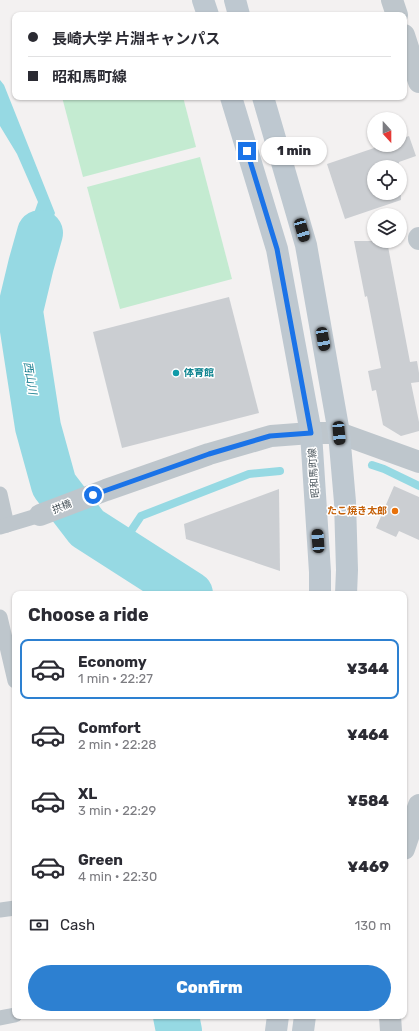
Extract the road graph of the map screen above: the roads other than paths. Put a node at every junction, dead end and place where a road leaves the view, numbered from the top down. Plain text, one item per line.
1 (204, 0) edge
2 (235, 0) edge
3 (392, 0) edge
4 (207, 12) edge
5 (239, 12) edge
6 (396, 12) edge
7 (407, 44) edge
8 (419, 82) edge
9 (232, 100) edge
10 (264, 100) edge
11 (311, 433) junction
12 (339, 433) junction
13 (419, 462) edge
14 (0, 494) edge
15 (40, 515) joint
16 (4, 526) edge
17 (320, 591) edge
18 (346, 591) edge
19 (0, 617) edge
20 (12, 668) edge
21 (419, 805) edge
22 (407, 840) edge
23 (12, 908) edge
24 (0, 910) edge
25 (12, 1016) edge
26 (0, 1018) edge
27 (278, 1019) edge
28 (305, 1019) edge
29 (390, 1019) edge
30 (276, 1031) edge
31 (303, 1031) edge
32 (391, 1031) edge

1 - 4 main road
2 - 5 main road
3 - 6 street
7 - 8 street
9 - 11 main road, 昭和馬町線
10 - 12 main road
11 - 12 street, 拱橋
11 - 15 street, 拱橋
11 - 17 main road, 昭和馬町線
12 - 13 street, 拱橋
12 - 18 main road
14 - 16 lane
15 - 16 lane
19 - 20 lane
21 - 22 street
23 - 24 lane
25 - 26 lane
27 - 30 main road
28 - 31 main road
29 - 32 street

